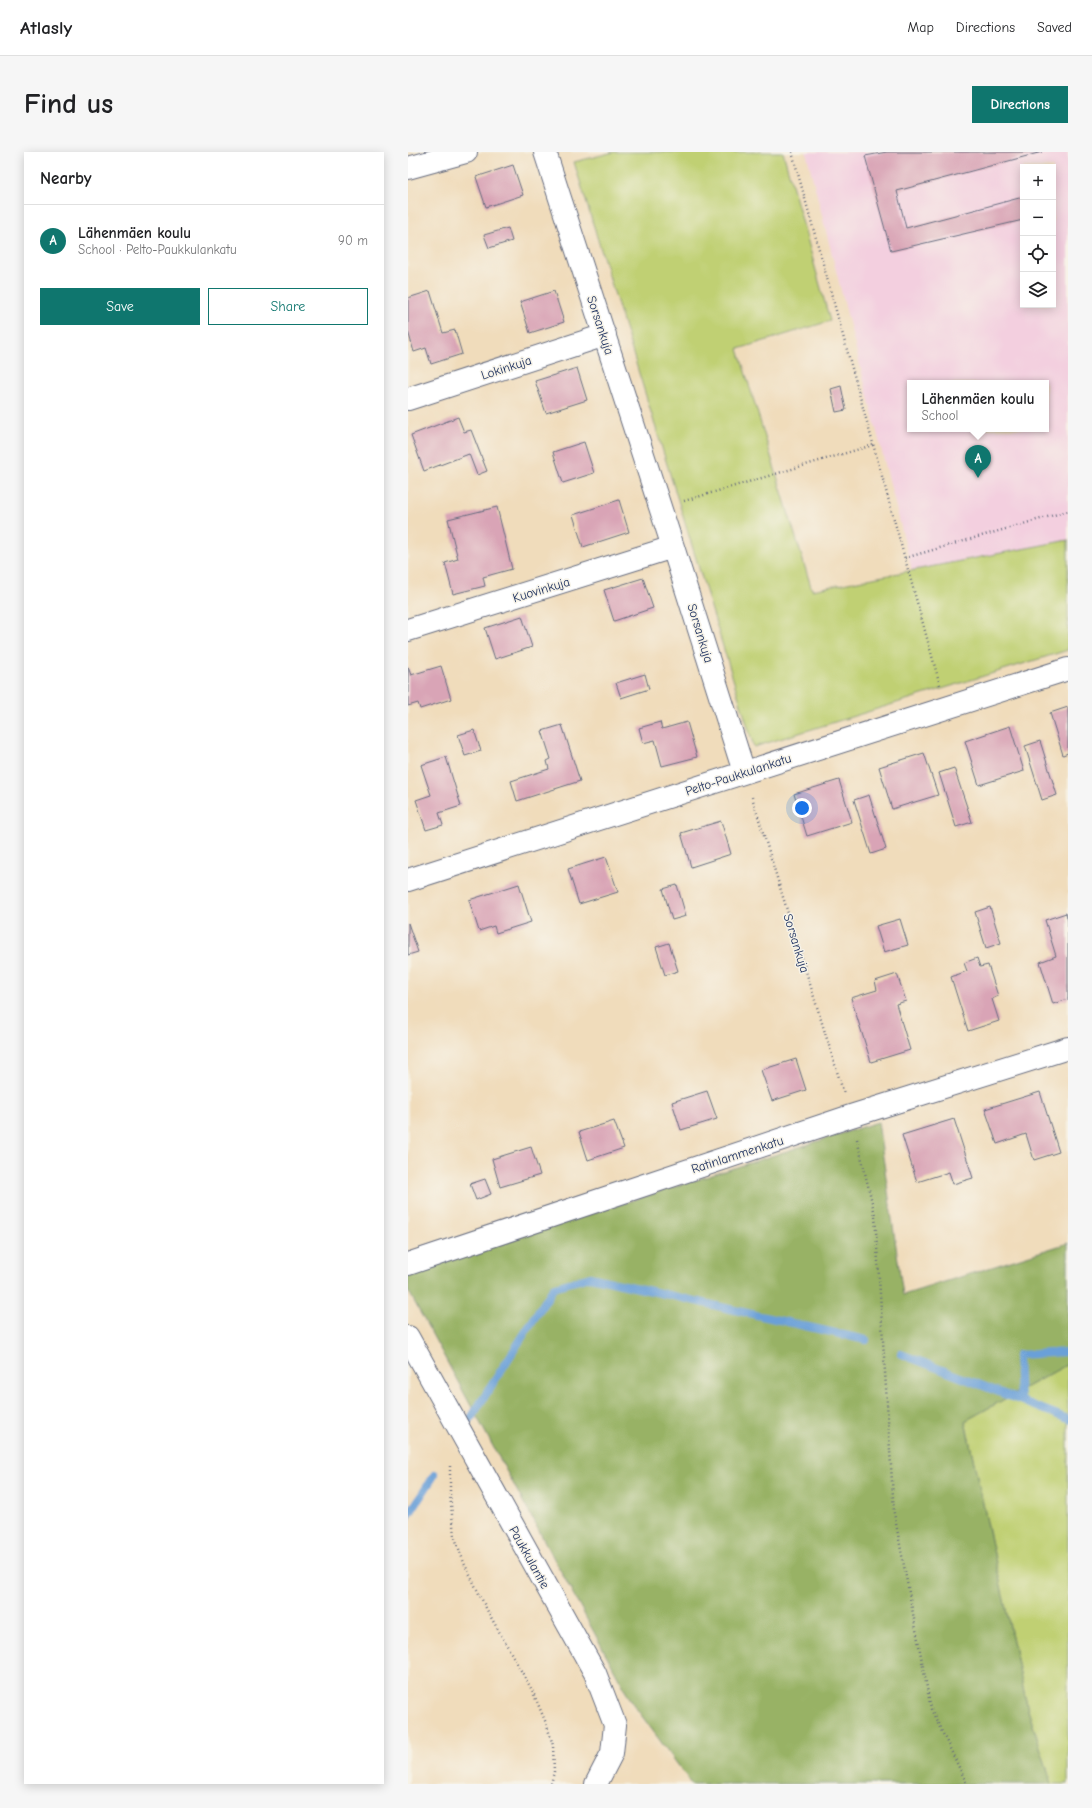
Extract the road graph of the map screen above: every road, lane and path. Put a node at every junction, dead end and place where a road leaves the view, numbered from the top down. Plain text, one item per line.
1 (466, 152) edge
2 (545, 152) edge
3 (792, 152) edge
4 (408, 168) edge
5 (605, 335) junction
6 (408, 399) edge
7 (874, 445) junction
8 (661, 508) junction
9 (1068, 511) edge
10 (673, 547) junction
11 (905, 558) junction
12 (408, 630) edge
13 (1068, 669) edge
14 (946, 708) junction
15 (744, 772) junction
16 (408, 880) edge
17 (1068, 1048) edge
18 (851, 1116) junction
19 (408, 1264) edge
20 (408, 1337) edge
21 (450, 1465) dead end
22 (551, 1784) edge
23 (596, 1784) edge
24 (967, 1784) edge

1 - 4 street
2 - 5 street, Sorsankuja
3 - 7 path
5 - 6 street, Lokinkuja
5 - 8 street, Sorsankuja
7 - 8 path
7 - 11 path
8 - 10 street, Sorsankuja
9 - 11 path
10 - 12 street, Kuovinkuja
10 - 15 street, Sorsankuja
11 - 14 path
13 - 14 street, Pelto-Paukkulankatu
14 - 15 street, Pelto-Paukkulankatu
15 - 16 street, Pelto-Paukkulankatu
15 - 18 path, Sorsankuja
17 - 18 street, Ratinlammenkatu
18 - 19 street, Ratinlammenkatu
18 - 24 path, Sorsankuja
20 - 23 street, Paukkulantie
21 - 22 path

